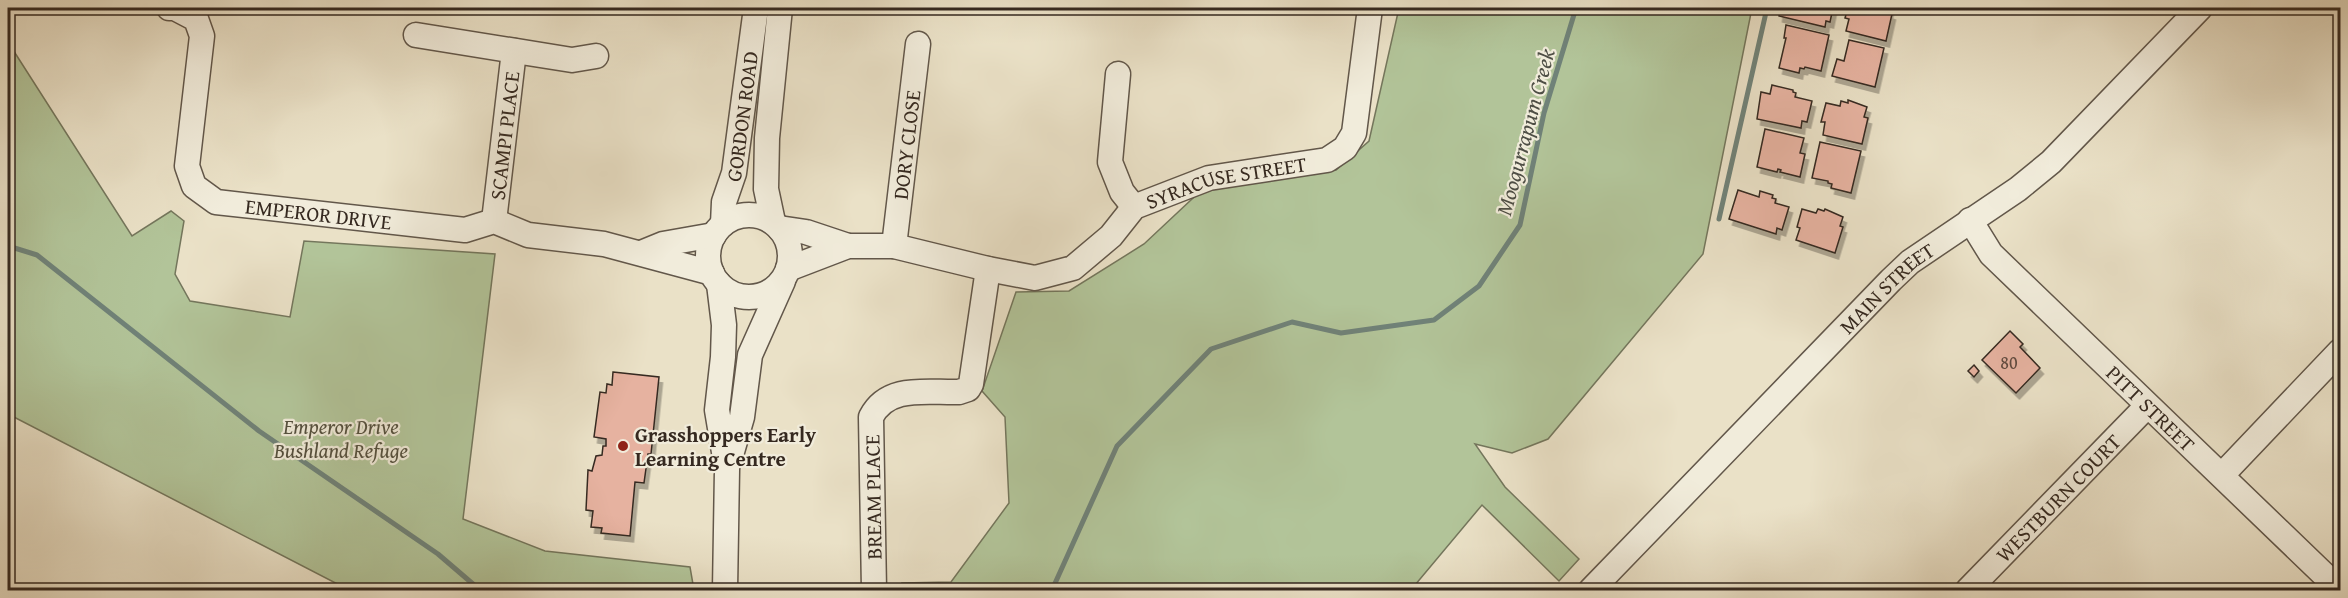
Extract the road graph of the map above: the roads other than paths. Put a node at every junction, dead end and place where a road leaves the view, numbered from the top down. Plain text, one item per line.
1 (169, 8) edge
2 (756, 8) edge
3 (780, 8) edge
4 (1370, 8) edge
5 (2200, 8) edge
6 (416, 35) dead end
7 (918, 44) dead end
8 (514, 51) junction
9 (596, 56) dead end
10 (1118, 74) dead end
11 (1134, 207) junction
12 (1970, 220) junction
13 (494, 221) junction
14 (776, 225) junction
15 (719, 229) junction
16 (848, 246) junction
17 (894, 246) junction
18 (641, 253) junction
19 (988, 269) junction
20 (787, 273) junction
21 (716, 278) junction
22 (2340, 351) edge
23 (2147, 406) junction
24 (727, 470) junction
25 (2222, 475) junction
26 (725, 591) edge
27 (874, 591) edge
28 (1591, 591) edge
29 (1968, 591) edge
30 (2340, 591) edge

1 - 13 street, EMPEROR DRIVE
2 - 15 street, GORDON ROAD
3 - 14 street, GORDON ROAD
4 - 11 street, SYRACUSE STREET
5 - 12 street, MAIN STREET
6 - 8 street, SCAMPI PLACE
7 - 17 street, DORY CLOSE
8 - 9 street, SCAMPI PLACE
8 - 13 street, SCAMPI PLACE
10 - 11 street
11 - 19 street, SYRACUSE STREET
12 - 23 street, PITT STREET
12 - 28 street, MAIN STREET
13 - 18 street
14 - 15 street
14 - 16 street
14 - 20 street
15 - 18 street
15 - 21 street
16 - 17 street, SYRACUSE STREET
16 - 20 street
17 - 19 street, SYRACUSE STREET
18 - 21 street
19 - 27 street, BREAM PLACE
20 - 21 street
20 - 24 street
21 - 24 street
22 - 25 street
23 - 25 street, PITT STREET
23 - 29 street, WESTBURN COURT
24 - 26 street
25 - 30 street, PITT STREET

